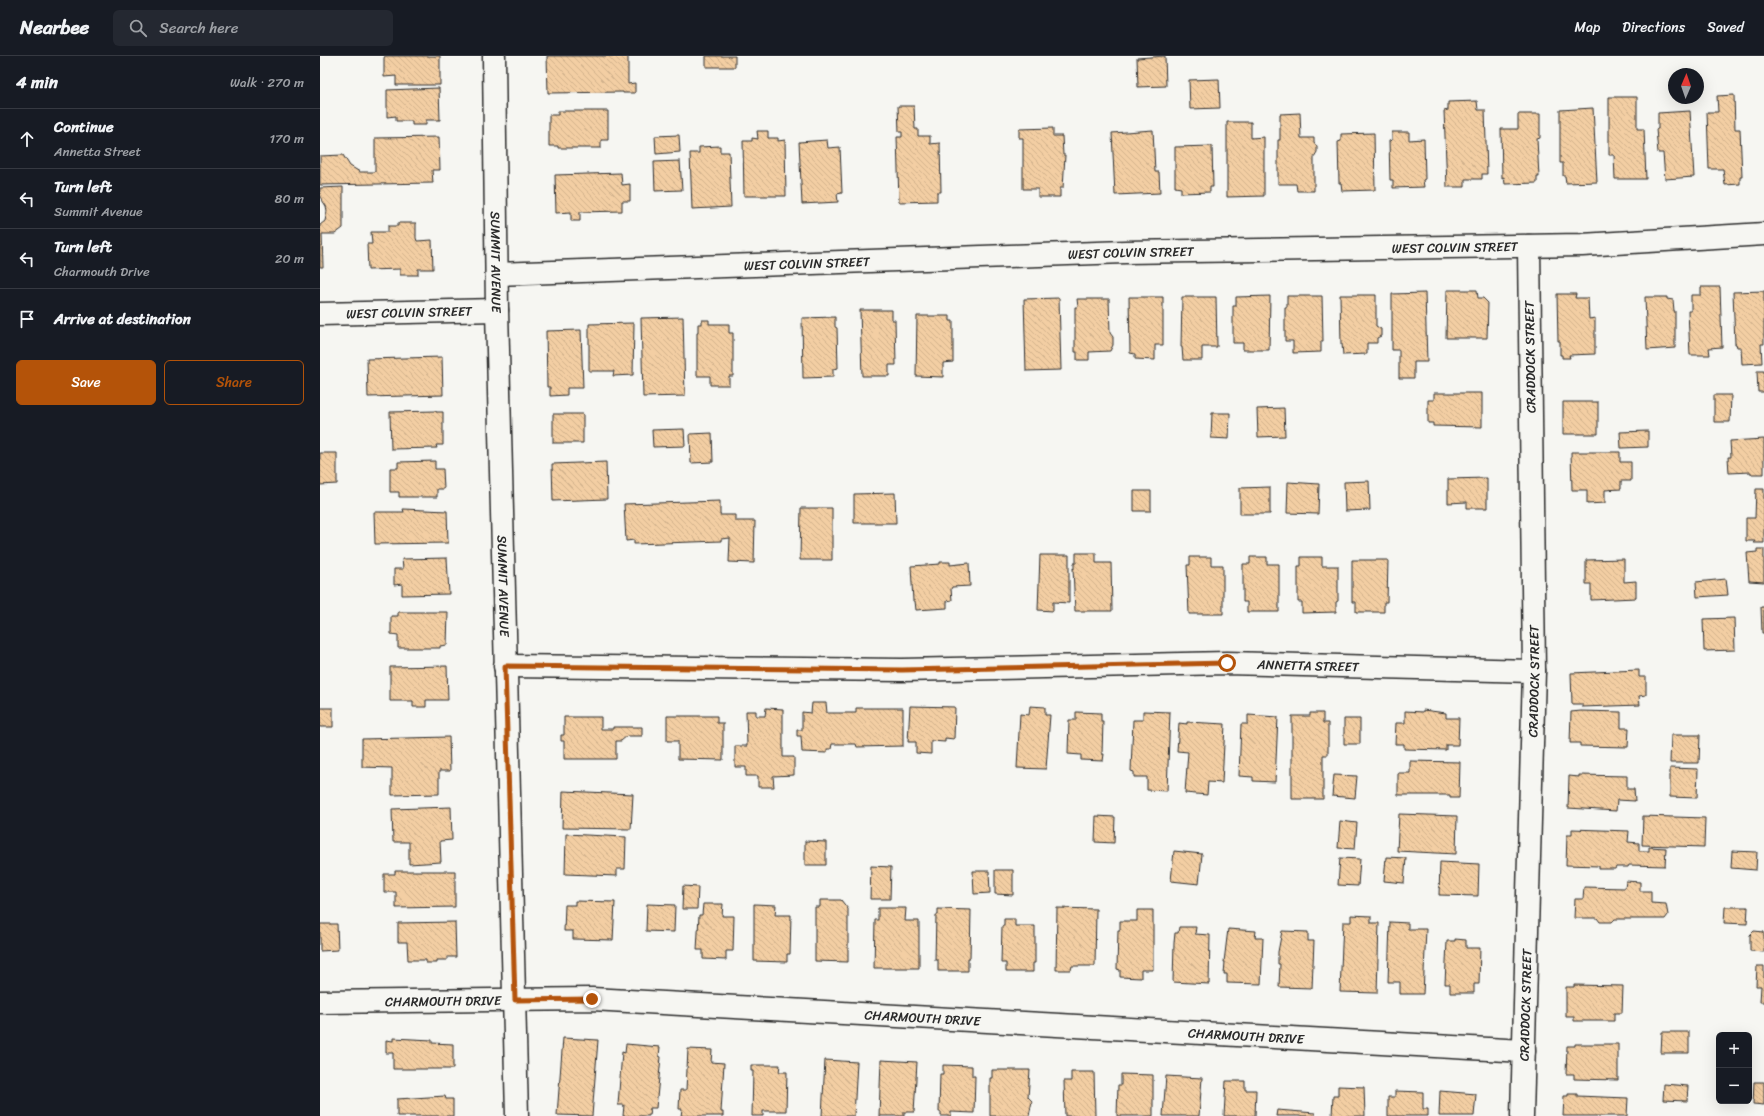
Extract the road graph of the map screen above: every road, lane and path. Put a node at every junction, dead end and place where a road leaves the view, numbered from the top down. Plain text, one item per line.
1 (494, 56) edge
2 (1764, 234) edge
3 (1529, 246) junction
4 (497, 274) junction
5 (498, 310) junction
6 (320, 314) edge
7 (505, 666) junction
8 (1534, 671) junction
9 (515, 1000) junction
10 (320, 1002) edge
11 (1524, 1051) junction
12 (517, 1116) edge
13 (1522, 1116) edge

1 - 4 street, SUMMIT AVENUE
2 - 3 street, WEST COLVIN STREET
3 - 4 street, WEST COLVIN STREET
3 - 8 street, CRADDOCK STREET
4 - 5 street, SUMMIT AVENUE
5 - 6 street, WEST COLVIN STREET
5 - 7 street, SUMMIT AVENUE
7 - 8 street, ANNETTA STREET
7 - 9 street, SUMMIT AVENUE
8 - 11 street, CRADDOCK STREET
9 - 10 street, CHARMOUTH DRIVE
9 - 11 street, CHARMOUTH DRIVE
9 - 12 street, SUMMIT AVENUE
11 - 13 street, CRADDOCK STREET

